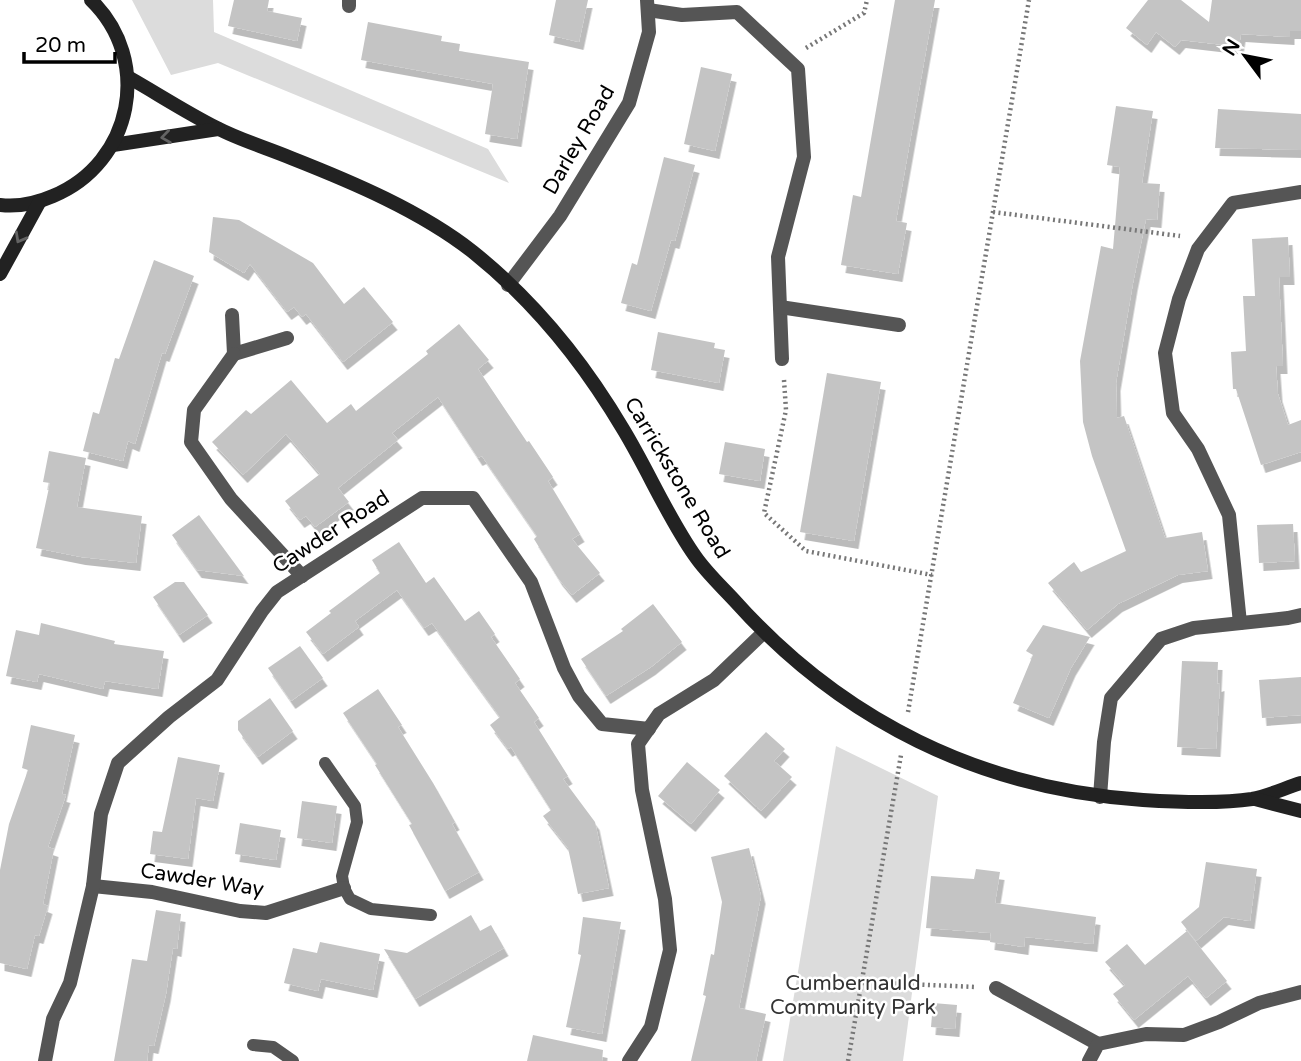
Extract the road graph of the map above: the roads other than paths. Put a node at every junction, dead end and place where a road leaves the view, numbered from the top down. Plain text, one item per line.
1 (90, 0) edge
2 (648, 5) edge
3 (103, 6) edge
4 (128, 77) junction
5 (218, 129) junction
6 (113, 145) junction
7 (1301, 192) edge
8 (40, 201) junction
9 (0, 205) edge
10 (0, 274) edge
11 (508, 285) junction
12 (780, 307) junction
13 (232, 315) dead end
14 (899, 325) dead end
15 (287, 338) dead end
16 (234, 354) junction
17 (782, 359) road end
18 (302, 576) junction
19 (1301, 615) edge
20 (1240, 623) junction
21 (763, 633) junction
22 (649, 729) junction
23 (325, 763) dead end
24 (1301, 783) edge
25 (1100, 797) junction
26 (1253, 799) junction
27 (1301, 811) edge
28 (93, 886) junction
29 (344, 888) junction
30 (431, 915) dead end
31 (996, 988) road end
32 (1301, 992) edge
33 (1098, 1044) junction
34 (253, 1045) dead end
35 (45, 1061) edge
36 (293, 1061) edge
37 (629, 1061) edge
38 (1090, 1061) edge

1 - 3 street
2 - 11 street, Darley Road
2 - 12 street
3 - 4 street
4 - 5 street, Carrickstone Road
4 - 6 street
5 -> 6 street
5 - 11 street, Carrickstone Road
6 - 8 street
7 - 20 street
8 - 9 street
8 -> 10 street
11 - 21 street, Carrickstone Road
12 - 14 street
12 - 17 street
13 - 16 street
15 - 16 street
16 - 18 street
18 - 22 street, Cawder Road
18 - 28 street, Cawder Road
19 - 20 street
20 - 25 street
21 - 22 street
21 - 25 street, Carrickstone Road
22 - 37 street
23 - 29 lane
24 - 26 street, Carrickstone Road
25 - 26 street, Carrickstone Road
26 - 27 street, Carrickstone Road
28 - 29 street, Cawder Way
28 - 35 street, Cawder Road
29 - 30 lane
31 - 33 street
32 - 33 street
33 - 38 street
34 - 36 lane

